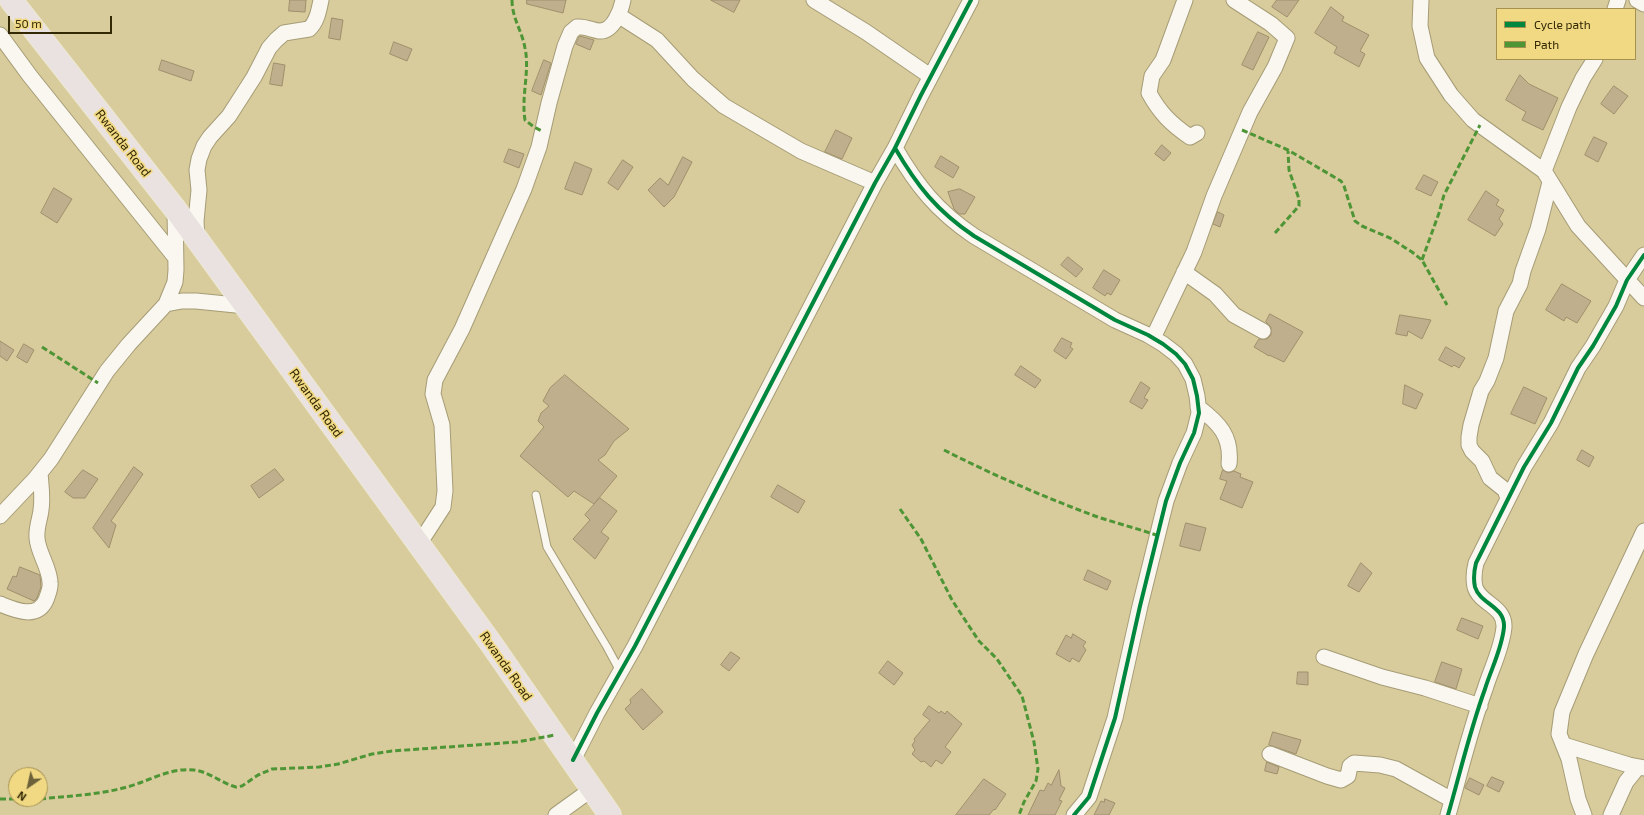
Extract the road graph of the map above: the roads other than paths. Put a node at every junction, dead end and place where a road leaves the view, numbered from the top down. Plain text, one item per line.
1 (11, 0) edge
2 (321, 0) edge
3 (623, 0) edge
4 (814, 0) edge
5 (971, 0) edge
6 (1185, 0) edge
7 (1234, 0) edge
8 (1421, 0) edge
9 (1637, 0) edge
10 (1644, 4) edge
11 (618, 16) junction
12 (0, 35) edge
13 (1594, 60) edge
14 (930, 76) junction
15 (1197, 133) dead end
16 (895, 148) junction
17 (1547, 176) junction
18 (875, 183) junction
19 (175, 209) junction
20 (196, 239) junction
21 (1644, 255) edge
22 (175, 257) junction
23 (1184, 272) junction
24 (1627, 280) junction
25 (1644, 298) edge
26 (166, 304) junction
27 (246, 306) junction
28 (1263, 332) dead end
29 (1153, 338) junction
30 (1198, 407) junction
31 (1229, 464) dead end
32 (40, 473) junction
33 (536, 495) dead end
34 (1508, 498) junction
35 (0, 516) edge
36 (1644, 531) edge
37 (419, 544) junction
38 (0, 604) edge
39 (1324, 658) dead end
40 (621, 673) junction
41 (1480, 706) junction
42 (1564, 745) junction
43 (1270, 754) dead end
44 (573, 760) junction
45 (1641, 767) edge
46 (592, 789) junction
47 (1452, 800) junction
48 (556, 815) edge
49 (610, 815) edge
50 (1074, 815) edge
51 (1448, 815) edge
52 (1584, 815) edge
53 (1611, 815) edge

1 - 19 highway, Rwanda Road
2 - 20 street
3 - 11 street
4 - 14 street
5 - 14 street
6 - 15 street
7 - 23 street
8 - 17 street
9 - 10 street
11 - 18 street
11 - 37 street
12 - 22 street
13 - 17 street
14 - 16 street
16 - 18 street
16 - 29 street
17 - 24 street
17 - 34 street
18 - 40 street
19 - 20 highway, Rwanda Road
19 - 22 street
20 - 27 highway, Rwanda Road
21 - 24 street
22 - 26 street
23 - 28 street
23 - 29 street
24 - 25 street
24 - 34 street
26 - 27 street
26 - 32 street
27 - 37 highway, Rwanda Road
29 - 30 street
30 - 31 street
30 - 50 street
32 - 35 street
32 - 38 street
33 - 40 lane
34 - 41 street
36 - 42 street
37 - 44 highway, Rwanda Road
39 - 41 street
40 - 44 street
41 - 47 street
42 - 45 street
42 - 52 street
43 - 47 street
44 - 46 highway, Rwanda Road
45 - 53 street
46 - 48 street
46 - 49 highway, Rwanda Road
47 - 51 street

